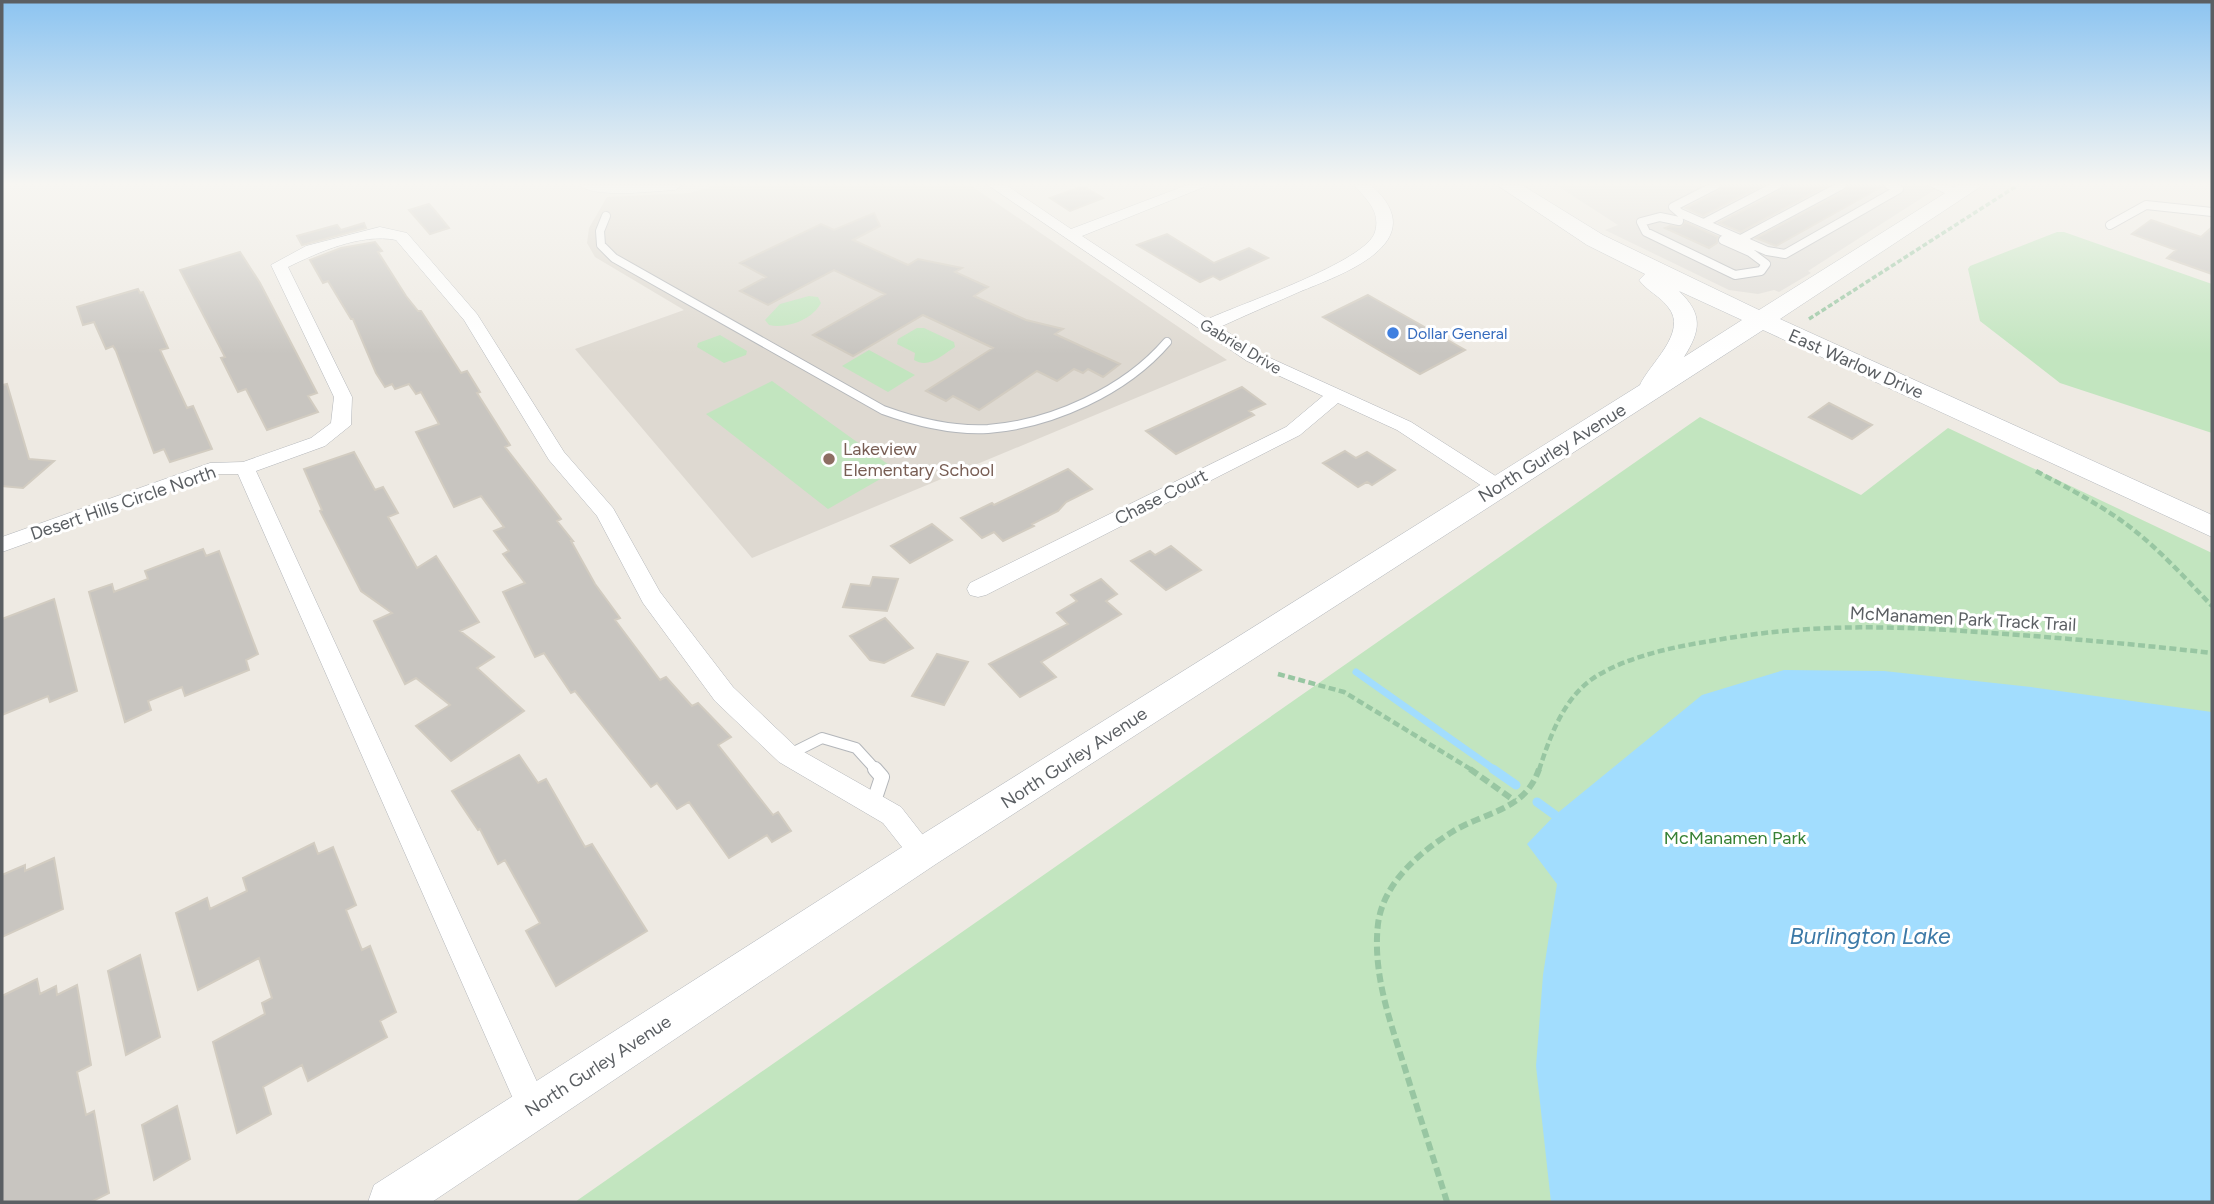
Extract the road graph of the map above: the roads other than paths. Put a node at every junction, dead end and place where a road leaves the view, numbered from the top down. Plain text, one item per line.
1 (344, 241) edge
2 (405, 241) edge
3 (601, 241) edge
4 (1078, 241) edge
5 (1378, 241) edge
6 (1597, 241) edge
7 (1597, 241) edge
8 (1666, 241) edge
9 (1726, 241) edge
10 (1746, 241) edge
11 (1807, 241) edge
12 (1886, 241) edge
13 (1762, 321) junction
14 (1207, 326) junction
15 (1167, 342) dead end
16 (1336, 395) junction
17 (1645, 395) junction
18 (245, 468) junction
19 (1498, 487) junction
20 (2212, 527) edge
21 (2, 545) edge
22 (978, 589) dead end
23 (788, 755) junction
24 (873, 804) junction
25 (923, 853) junction
26 (533, 1108) junction
27 (391, 1202) edge

1 - 18 street, Desert Hills Circle North
2 - 23 street, Desert Hills Circle North
3 - 15 lane
4 - 14 street, Gabriel Drive
5 - 14 street
6 - 13 street, East Warlow Drive
7 - 17 street
8 - 9 lane
10 - 11 lane
12 - 13 street, North Gurley Avenue
13 - 17 street, North Gurley Avenue
13 - 20 street, East Warlow Drive
14 - 16 street, Gabriel Drive
16 - 19 street, Gabriel Drive
16 - 22 street, Chase Court
17 - 19 street, North Gurley Avenue
18 - 21 street, Desert Hills Circle North
18 - 26 street
19 - 25 street, North Gurley Avenue
23 - 24 street
23 - 24 lane
24 - 25 street
25 - 26 street, North Gurley Avenue
26 - 27 street, North Gurley Avenue

